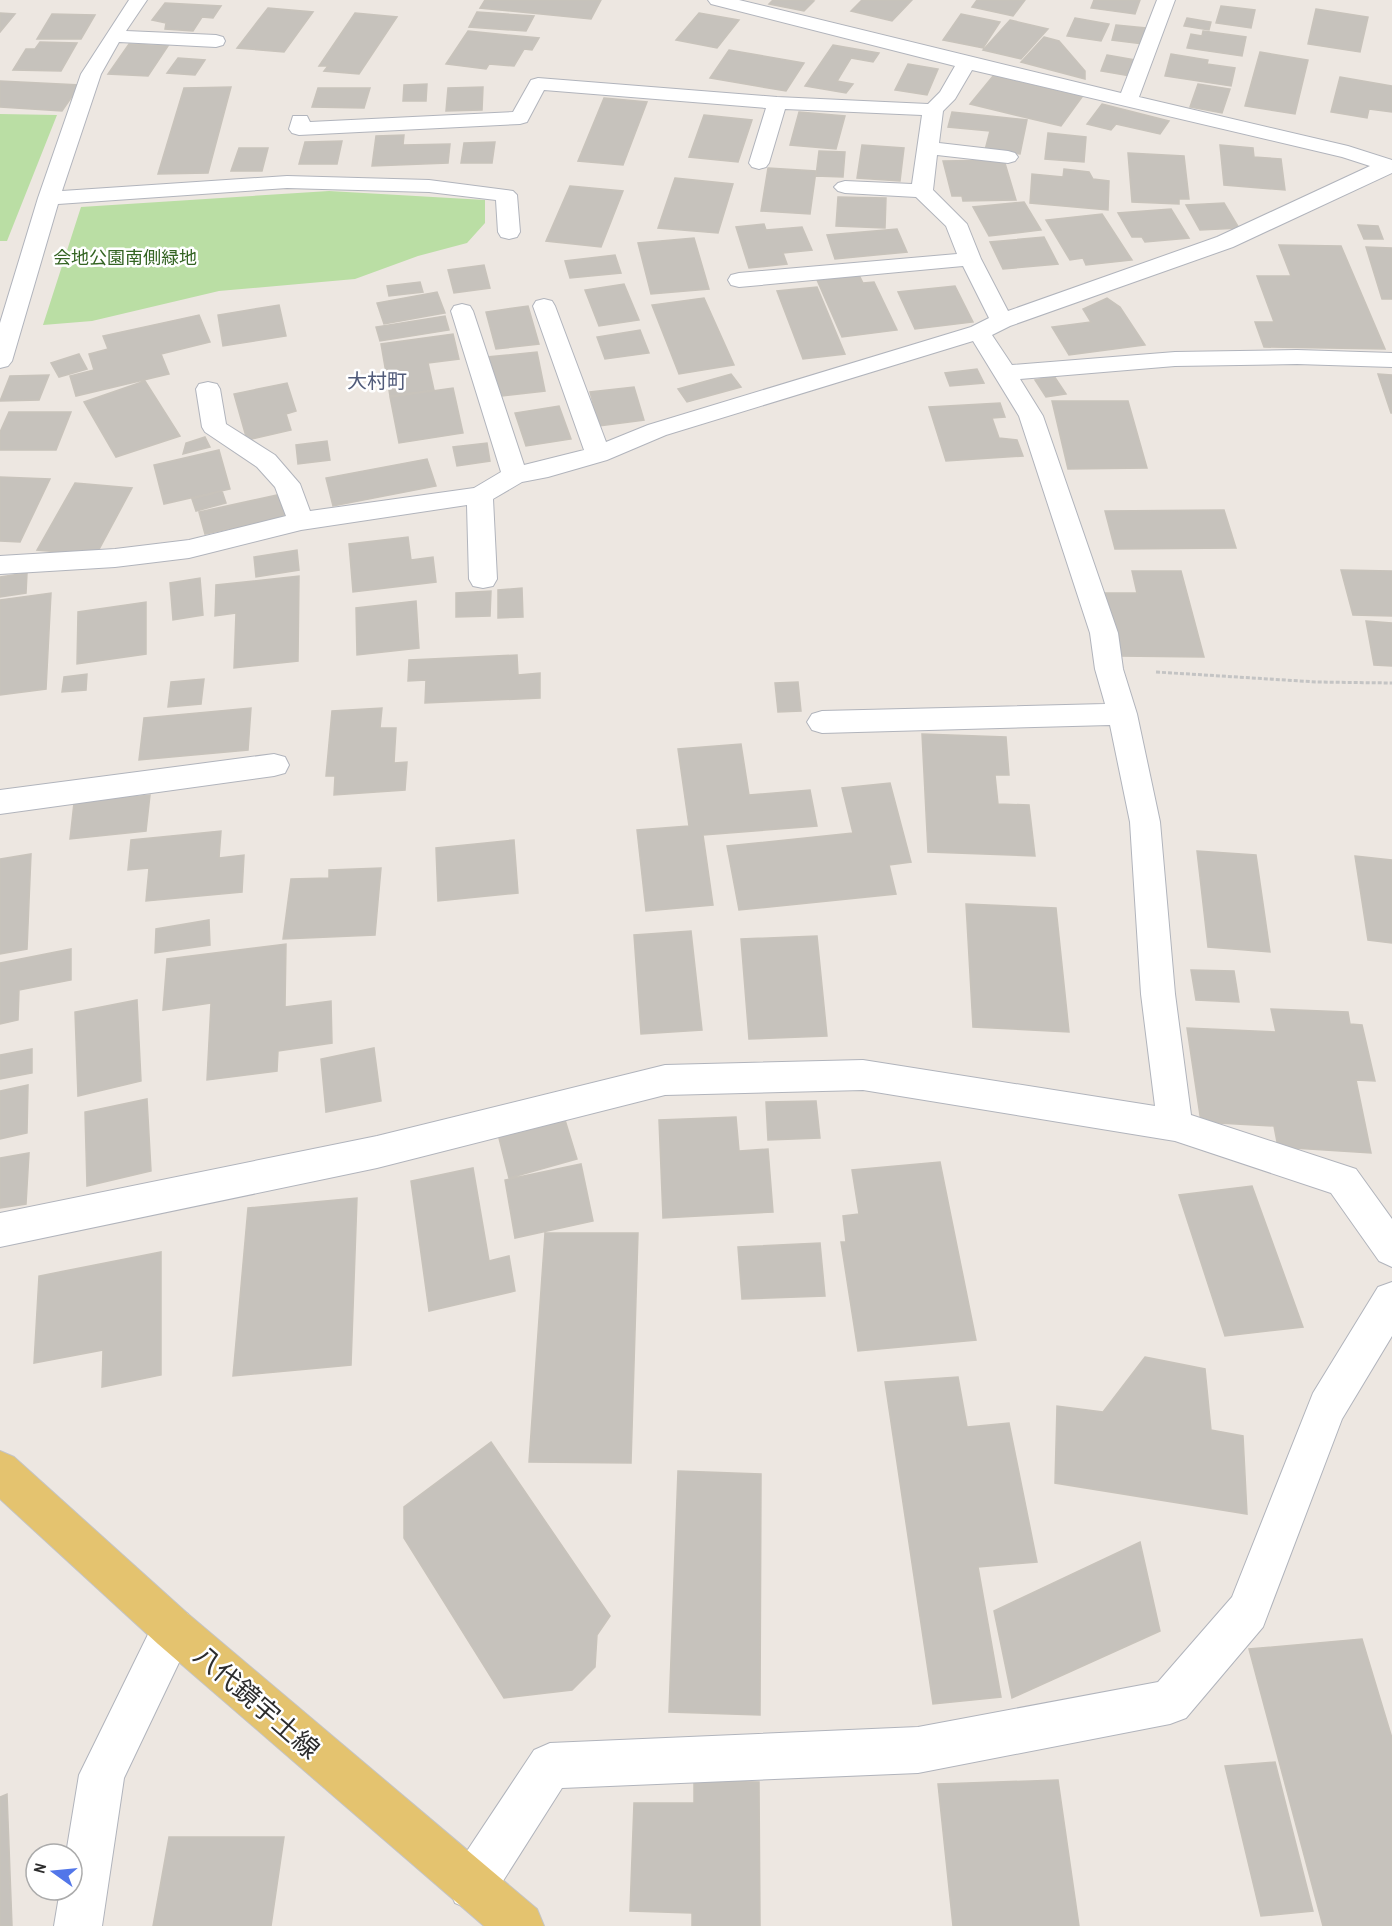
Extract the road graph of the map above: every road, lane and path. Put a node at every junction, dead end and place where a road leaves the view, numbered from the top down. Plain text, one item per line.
1 (138, 0) edge
2 (717, 0) edge
3 (1166, 0) edge
4 (113, 36) junction
5 (216, 41) dead end
6 (966, 63) junction
7 (1128, 100) junction
8 (777, 103) junction
9 (933, 110) junction
10 (300, 120) dead end
11 (928, 148) junction
12 (1008, 157) dead end
13 (759, 163) dead end
14 (1391, 166) edge
15 (845, 187) dead end
16 (922, 191) junction
17 (49, 198) junction
18 (509, 232) dead end
19 (970, 259) junction
20 (739, 280) dead end
21 (544, 306) dead end
22 (462, 311) dead end
23 (990, 327) junction
24 (1392, 360) edge
25 (0, 361) edge
26 (1006, 373) junction
27 (208, 389) dead end
28 (598, 454) junction
29 (515, 475) junction
30 (480, 495) junction
31 (301, 521) junction
32 (0, 566) edge
33 (483, 579) dead end
34 (1109, 669) junction
35 (1392, 683) edge
36 (1122, 714) junction
37 (822, 722) dead end
38 (274, 765) dead end
39 (0, 802) edge
40 (1175, 1125) junction
41 (0, 1230) edge
42 (1392, 1249) edge
43 (1392, 1300) edge
44 (0, 1471) edge
45 (172, 1629) junction
46 (472, 1886) junction
47 (78, 1926) edge
48 (520, 1926) edge

1 - 4 street
2 - 6 street
3 - 7 street
4 - 5 street
4 - 17 street
6 - 7 street
6 - 9 street
7 - 14 street
8 - 9 street
8 - 10 street
8 - 13 street
9 - 11 street
11 - 12 street
11 - 16 street
14 - 23 street
15 - 16 street
16 - 19 street
17 - 18 street
17 - 25 street
19 - 20 street
19 - 23 street
21 - 28 street
22 - 29 street
23 - 26 street
23 - 28 street
24 - 26 street
26 - 34 street
27 - 31 street
28 - 29 street
29 - 30 street
30 - 31 street
30 - 33 street
31 - 32 street
34 - 35 path
34 - 36 street
36 - 37 street
36 - 40 street
38 - 39 street
40 - 41 street
40 - 42 street
43 - 46 street
44 - 45 main road, 八代鏡宇土線
45 - 46 main road, 八代鏡宇土線
45 - 47 street
46 - 48 main road, 八代鏡宇土線

